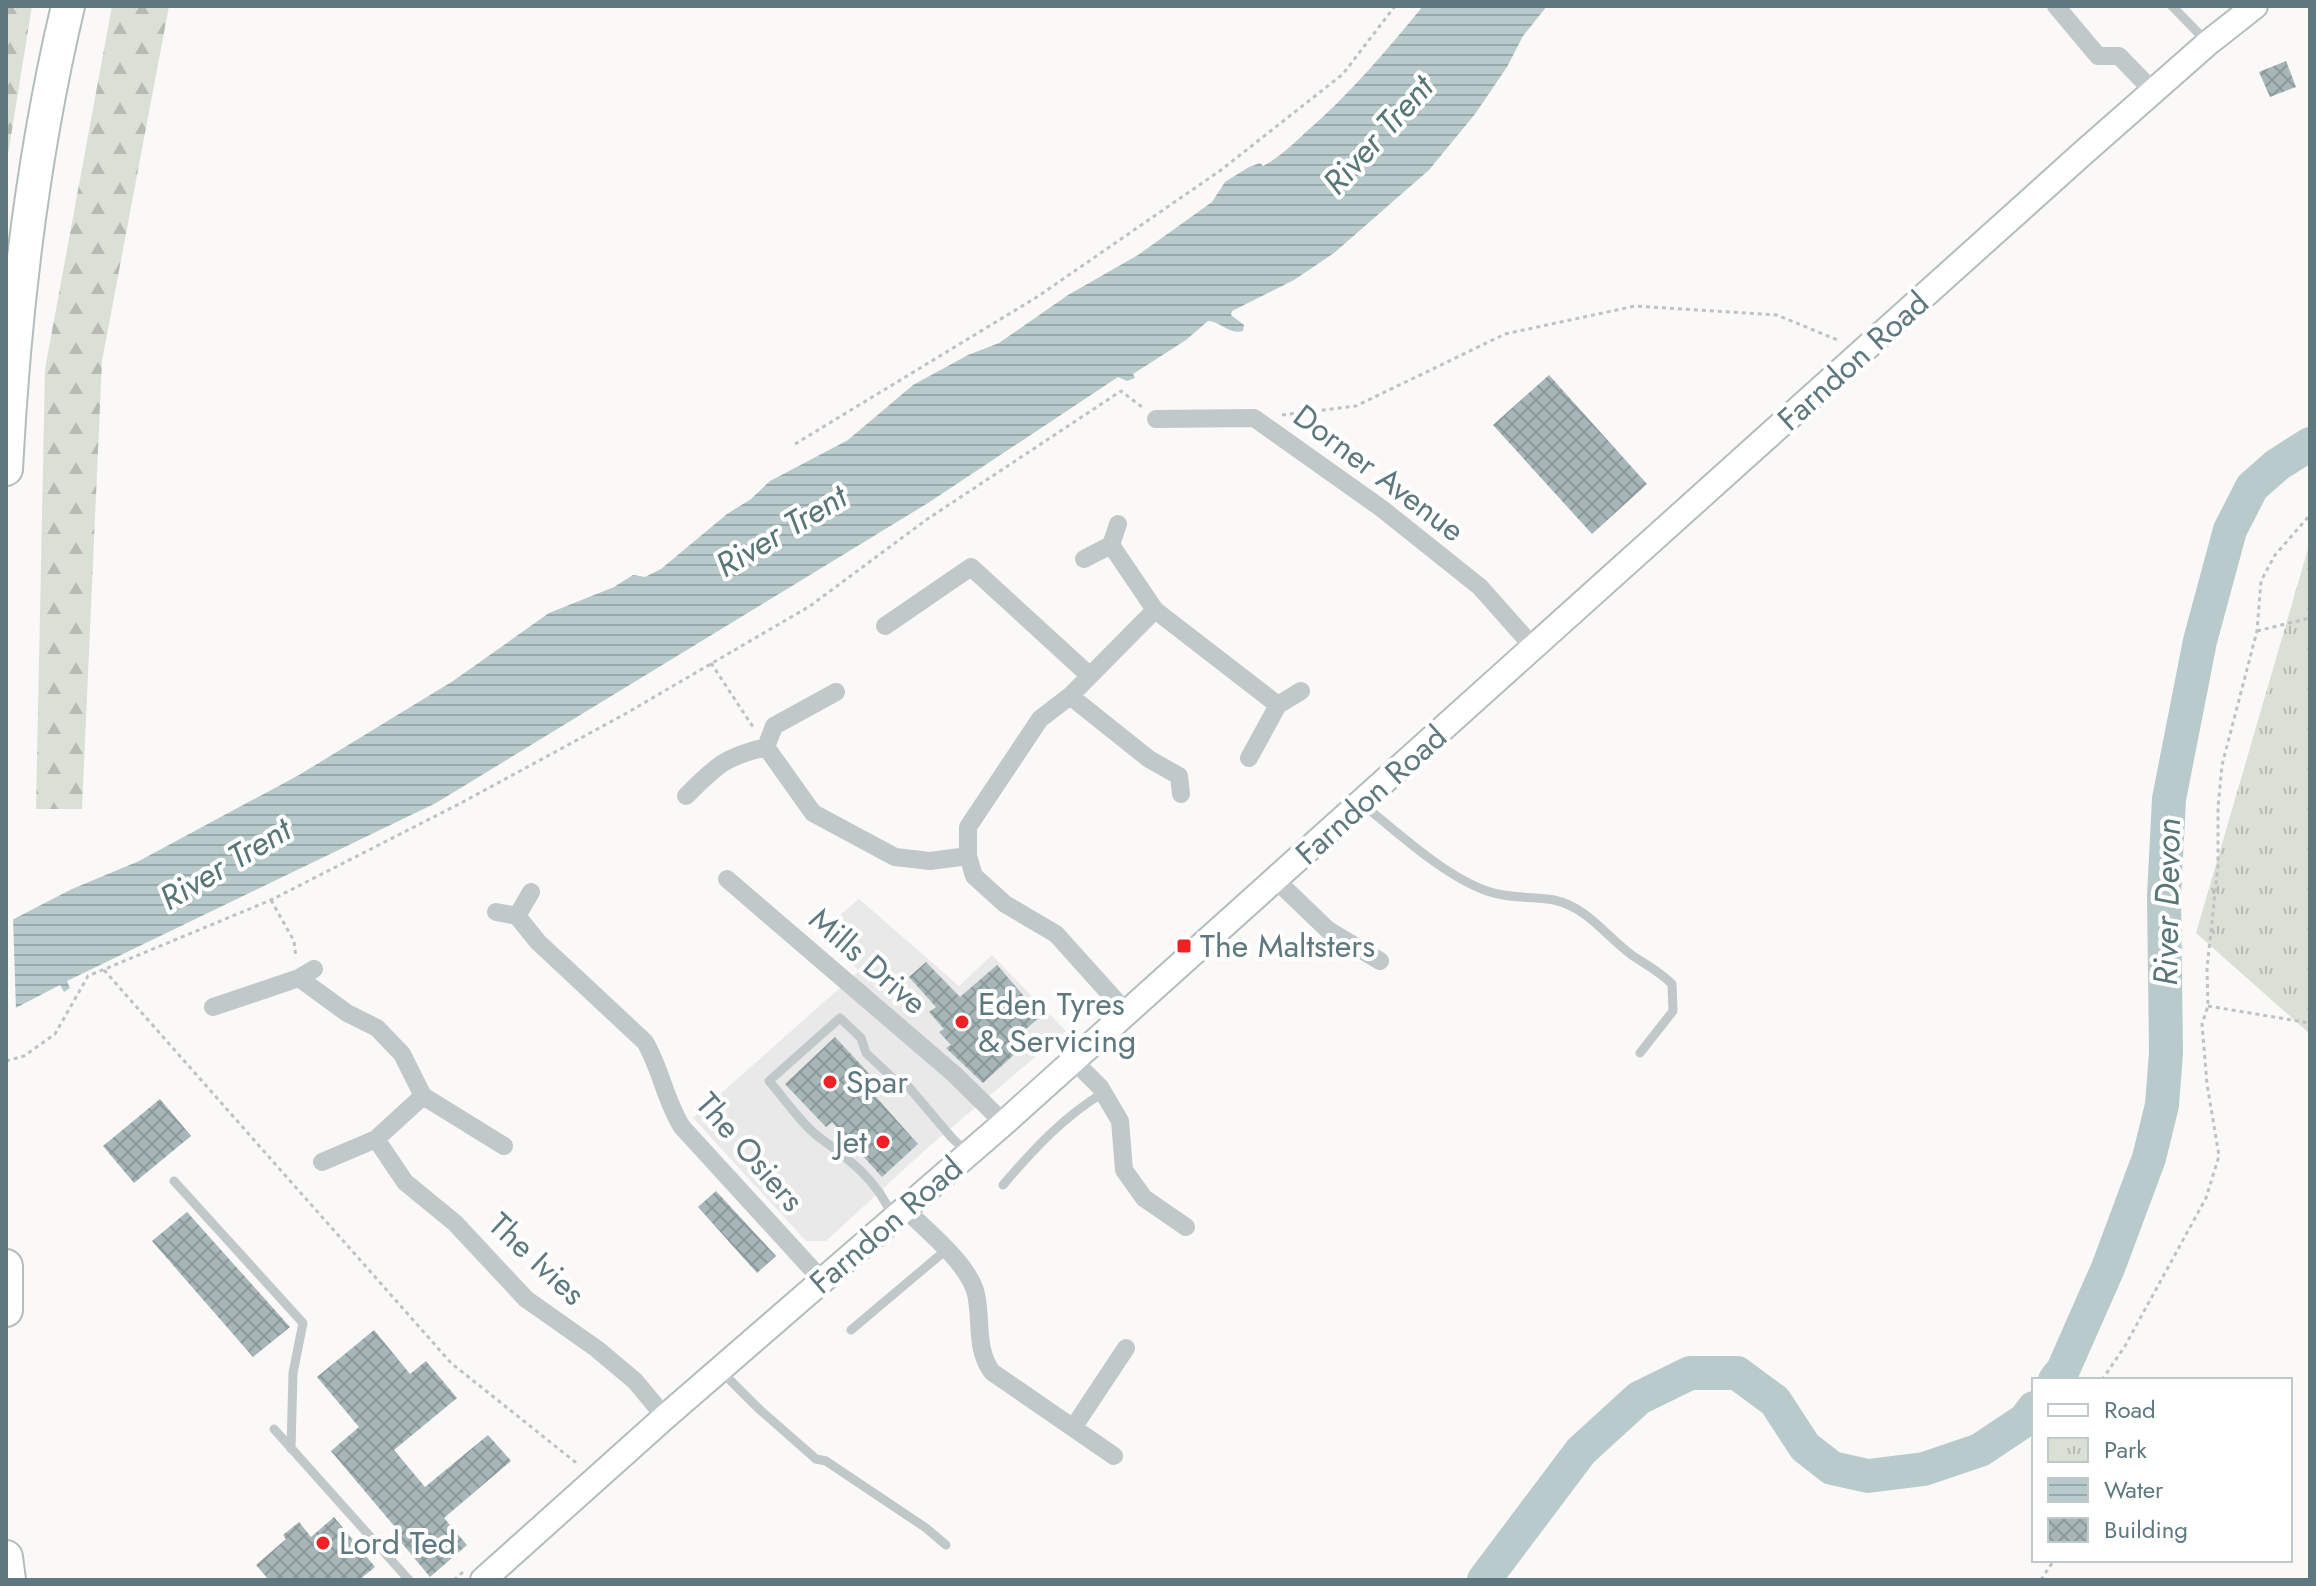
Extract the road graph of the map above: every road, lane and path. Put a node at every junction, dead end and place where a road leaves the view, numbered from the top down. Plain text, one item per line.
1 (68, 6) edge
2 (1395, 6) edge
3 (2056, 6) edge
4 (2172, 6) edge
5 (2255, 6) edge
6 (2208, 43) junction
7 (2153, 91) junction
8 (1858, 357) junction
9 (1254, 418) junction
10 (1156, 419) joint
11 (795, 444) dead end
12 (6, 469) edge
13 (2310, 515) edge
14 (1118, 524) dead end
15 (1111, 545) junction
16 (1084, 559) dead end
17 (1155, 610) junction
18 (2310, 618) edge
19 (885, 626) dead end
20 (2257, 631) junction
21 (1535, 649) junction
22 (711, 663) junction
23 (1090, 676) junction
24 (1301, 691) dead end
25 (836, 692) dead end
26 (1070, 696) junction
27 (1278, 705) junction
28 (766, 747) junction
29 (1249, 758) dead end
30 (1182, 777) dead end
31 (686, 796) dead end
32 (1361, 803) junction
33 (968, 856) junction
34 (727, 879) dead end
35 (1276, 880) junction
36 (531, 892) dead end
37 (271, 900) junction
38 (496, 912) dead end
39 (517, 916) junction
40 (1380, 961) dead end
41 (104, 970) junction
42 (306, 974) junction
43 (2208, 1006) junction
44 (213, 1007) dead end
45 (1127, 1013) junction
46 (2310, 1023) edge
47 (1640, 1053) dead end
48 (6, 1061) edge
49 (1074, 1061) junction
50 (1103, 1093) junction
51 (423, 1096) junction
52 (1004, 1123) junction
53 (376, 1139) junction
54 (504, 1146) dead end
55 (969, 1153) junction
56 (322, 1162) dead end
57 (174, 1181) dead end
58 (1003, 1185) dead end
59 (899, 1214) junction
60 (1186, 1227) dead end
61 (946, 1250) junction
62 (6, 1266) edge
63 (822, 1280) junction
64 (6, 1310) edge
65 (851, 1330) dead end
66 (1126, 1348) dead end
67 (720, 1369) junction
68 (2103, 1378) edge
69 (665, 1417) junction
70 (1073, 1428) junction
71 (274, 1429) dead end
72 (291, 1449) junction
73 (1114, 1456) dead end
74 (596, 1480) junction
75 (946, 1545) dead end
76 (6, 1557) edge
77 (2053, 1562) edge
78 (9, 1580) edge
79 (409, 1580) edge
80 (483, 1580) edge
81 (2041, 1580) edge

1 - 12 highway
2 - 11 path
3 - 7 street
4 - 6 lane
5 - 6 main road, Farndon Road
6 - 7 main road, Farndon Road
7 - 8 main road, Farndon Road
8 - 9 path
8 - 21 main road, Farndon Road
9 - 10 street, Dorner Avenue
9 - 21 street, Dorner Avenue
10 - 22 path
13 - 20 path
14 - 15 street
15 - 16 street
15 - 17 street
17 - 23 street
17 - 27 street
18 - 20 path
19 - 23 street
20 - 43 path
21 - 32 main road, Farndon Road
22 - 28 path
22 - 37 path
23 - 26 street
24 - 27 street
25 - 28 street
26 - 30 street
26 - 33 street
27 - 29 street
28 - 31 street
28 - 33 street
32 - 35 main road, Farndon Road
32 - 47 lane
33 - 45 street
34 - 52 street, Mills Drive
35 - 40 street
35 - 45 main road, Farndon Road
36 - 39 street
37 - 41 path
37 - 42 path
38 - 39 street
39 - 63 street, The Osiers
41 - 48 path
41 - 74 path
42 - 44 street
42 - 51 street
43 - 46 path
43 - 68 path
45 - 49 main road, Farndon Road
49 - 50 street
49 - 52 main road, Farndon Road
50 - 58 lane
50 - 60 street
51 - 53 street
51 - 54 street
52 - 55 main road, Farndon Road
53 - 56 street
53 - 69 street, The Ivies
55 - 59 main road, Farndon Road
55 - 59 lane
57 - 72 lane
59 - 61 street
59 - 63 main road, Farndon Road
61 - 65 lane
61 - 70 street
62 - 64 highway
63 - 67 main road, Farndon Road
66 - 70 street
67 - 69 main road, Farndon Road
67 - 75 lane
69 - 74 main road, Farndon Road
70 - 73 street
71 - 72 lane
72 - 79 lane
74 - 80 main road, Farndon Road
76 - 78 highway
77 - 81 path

